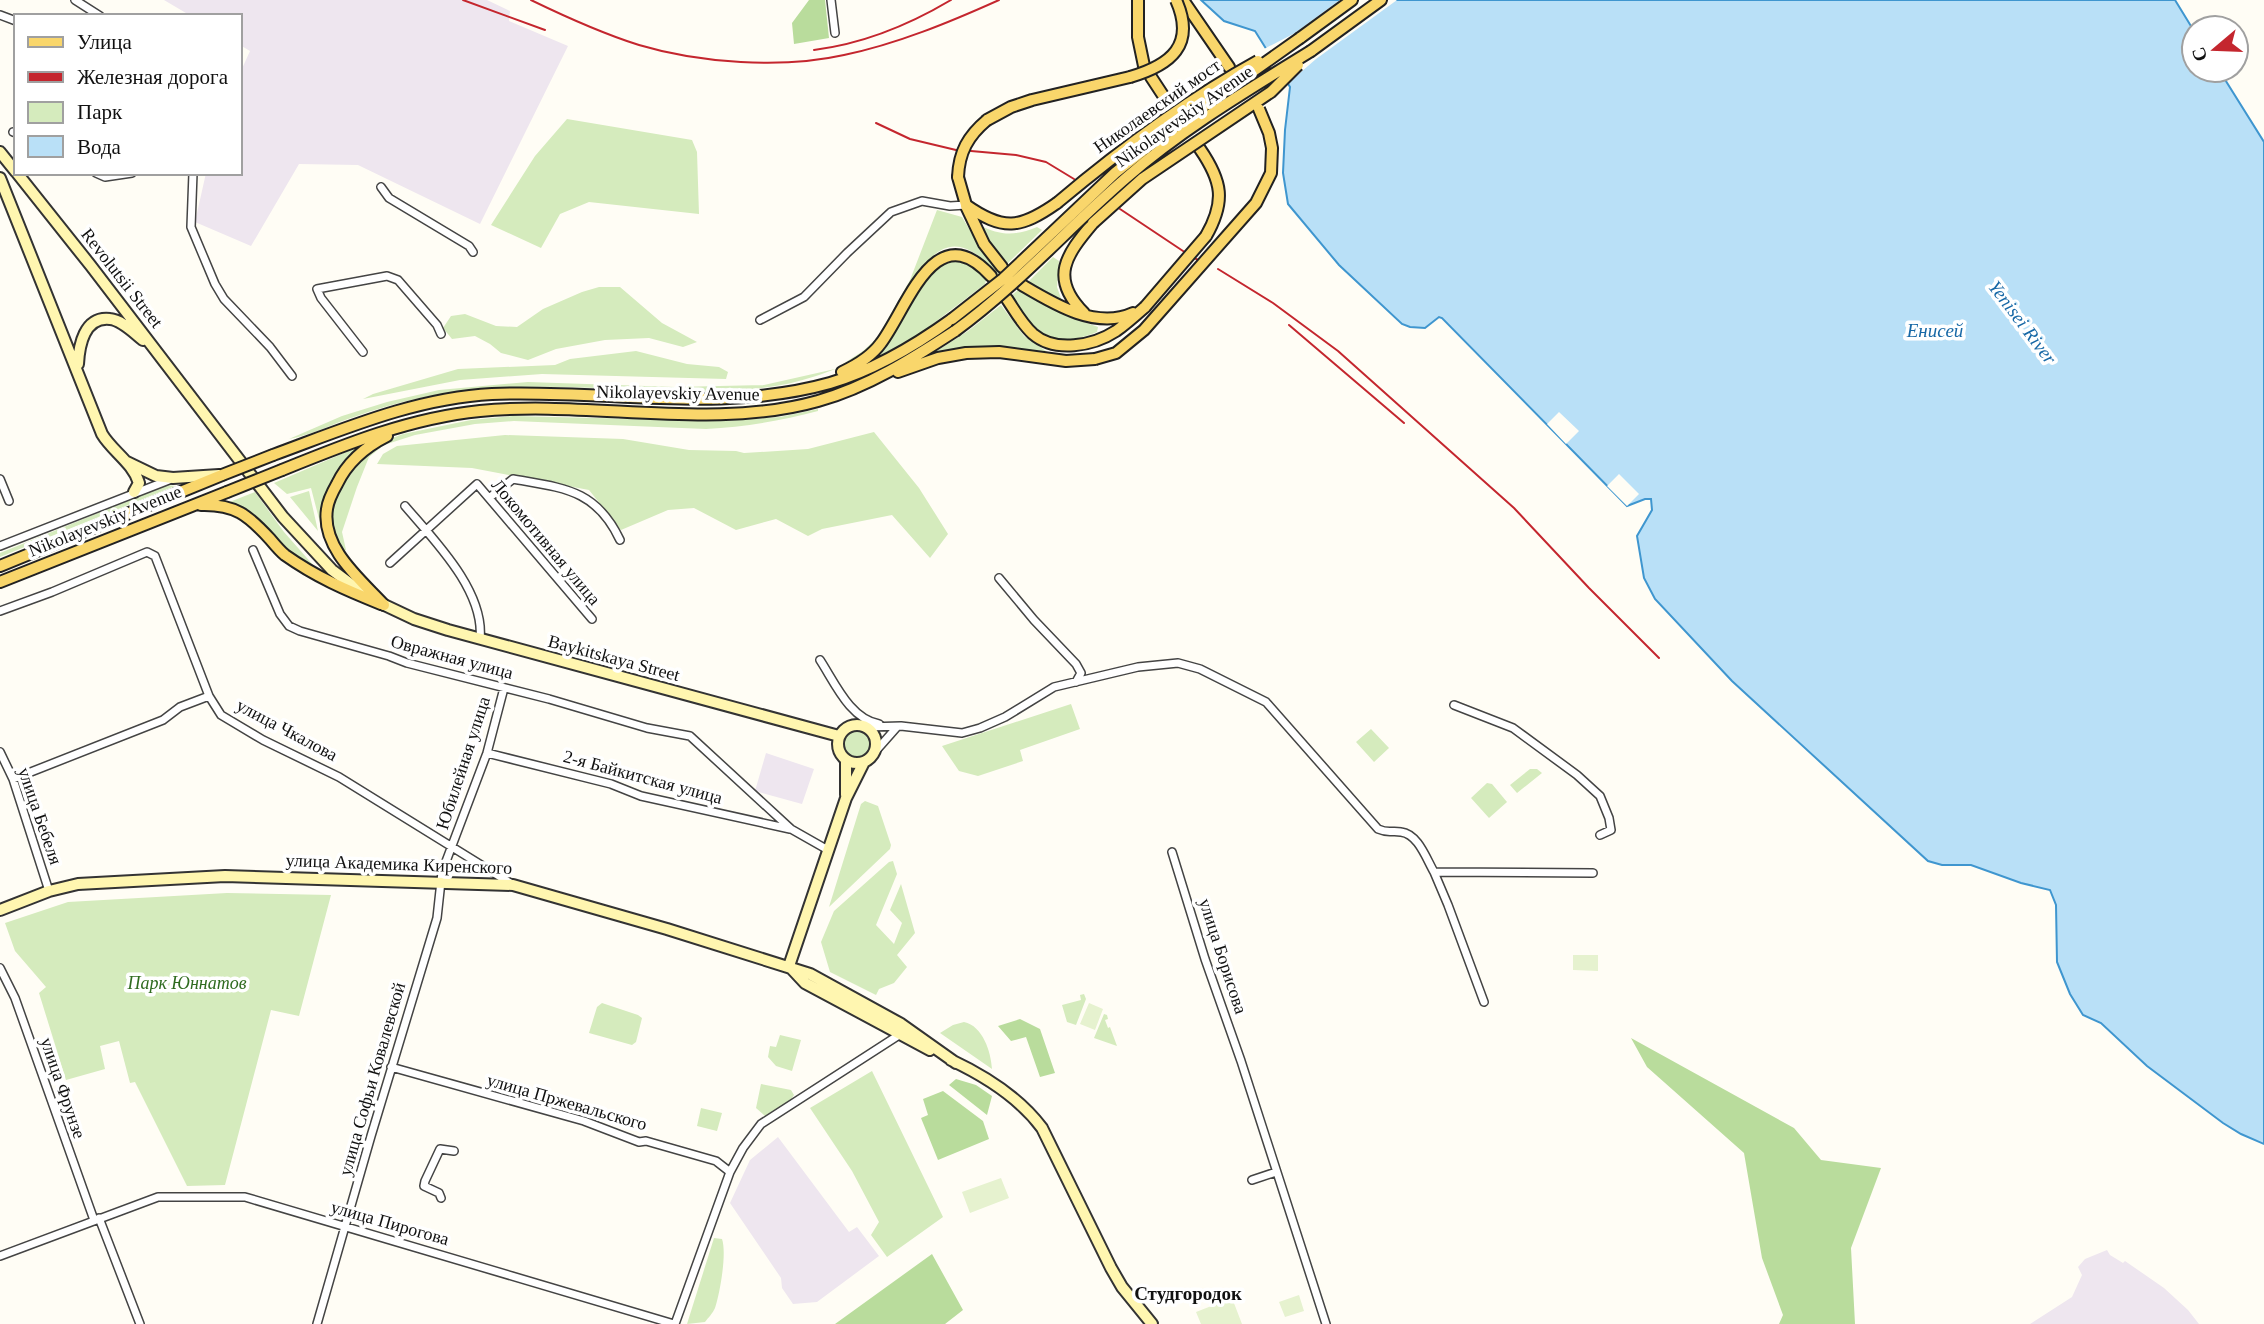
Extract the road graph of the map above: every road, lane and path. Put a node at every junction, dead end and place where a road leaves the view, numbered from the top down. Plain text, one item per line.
1 (75, 0) edge
2 (831, 0) edge
3 (1138, 0) edge
4 (1176, 0) edge
5 (1183, 0) edge
6 (1352, 0) edge
7 (1381, 0) edge
8 (97, 14) edge
9 (835, 33) dead end
10 (1300, 38) junction
11 (1311, 51) junction
12 (1144, 66) dead end
13 (1229, 67) dead end
14 (1151, 77) dead end
15 (1170, 106) dead end
16 (1259, 109) dead end
17 (1200, 149) dead end
18 (0, 152) edge
19 (14, 170) edge
20 (18, 175) edge
21 (100, 175) edge
22 (118, 175) edge
23 (193, 175) edge
24 (0, 178) edge
25 (381, 187) dead end
26 (966, 205) junction
27 (473, 252) dead end
28 (1002, 267) dead end
29 (991, 276) dead end
30 (1022, 285) dead end
31 (1007, 299) dead end
32 (1145, 307) junction
33 (1085, 314) junction
34 (760, 320) dead end
35 (441, 334) dead end
36 (156, 350) junction
37 (363, 352) dead end
38 (78, 370) junction
39 (292, 376) dead end
40 (872, 380) junction
41 (808, 388) junction
42 (407, 426) junction
43 (125, 461) junction
44 (222, 475) junction
45 (173, 478) junction
46 (0, 479) edge
47 (134, 492) junction
48 (489, 498) junction
49 (9, 501) dead end
50 (189, 506) junction
51 (405, 506) dead end
52 (426, 531) junction
53 (620, 540) dead end
54 (0, 546) edge
55 (253, 550) dead end
56 (390, 563) dead end
57 (0, 566) edge
58 (999, 578) dead end
59 (1, 582) edge
60 (384, 605) junction
61 (0, 611) edge
62 (592, 619) dead end
63 (480, 639) junction
64 (820, 660) dead end
65 (1076, 682) junction
66 (504, 688) junction
67 (209, 696) junction
68 (1454, 705) dead end
69 (867, 727) junction
70 (897, 727) junction
71 (839, 736) junction
72 (0, 752) edge
73 (487, 753) junction
74 (874, 753) junction
75 (846, 760) junction
76 (864, 762) junction
77 (13, 779) junction
78 (846, 798) junction
79 (790, 829) junction
80 (1600, 835) dead end
81 (452, 848) junction
82 (828, 850) junction
83 (1172, 852) dead end
84 (1434, 872) junction
85 (1593, 873) dead end
86 (440, 882) junction
87 (513, 885) junction
88 (49, 891) junction
89 (0, 910) edge
90 (789, 966) junction
91 (0, 968) edge
92 (1484, 1002) dead end
93 (899, 1035) junction
94 (957, 1063) junction
95 (391, 1067) junction
96 (454, 1151) dead end
97 (730, 1172) junction
98 (1276, 1172) junction
99 (1252, 1180) dead end
100 (441, 1198) dead end
101 (97, 1219) junction
102 (345, 1227) junction
103 (0, 1256) edge
104 (139, 1324) edge
105 (317, 1324) edge
106 (674, 1324) edge
107 (1152, 1324) edge
108 (1326, 1324) edge

1 - 8 street
2 - 9 street
3 - 12 main road
4 - 26 main road, bridge
5 - 13 main road
6 - 10 main road, Николаевский мост
7 - 11 main road
10 - 26 main road, Николаевский мост, bridge
10 - 41 main road, Nikolayevskiy Avenue, bridge
11 - 33 main road, bridge
11 - 40 main road, Nikolayevskiy Avenue, bridge
14 - 15 main road
16 - 40 main road, bridge
17 - 32 main road, bridge
18 - 19 main road, Revolutsii Street
20 - 36 main road, Revolutsii Street
21 - 22 street
23 - 39 street
24 - 38 main road
25 - 27 street
26 - 28 main road
26 - 34 street
29 - 41 main road
30 - 33 main road
31 - 32 main road
32 - 33 main road
35 - 37 street
36 - 38 main road
36 - 60 main road, Revolutsii Street
38 - 43 main road
40 - 42 main road, Nikolayevskiy Avenue
41 - 44 main road, Nikolayevskiy Avenue, bridge
42 - 50 main road, Nikolayevskiy Avenue, bridge
42 - 60 main road
43 - 45 main road
43 - 47 main road
44 - 45 main road
44 - 57 main road, Nikolayevskiy Avenue
45 - 47 street
46 - 49 street
47 - 54 street
48 - 52 street, Локомотивная улица
48 - 53 street
48 - 62 street, Локомотивная улица
50 - 59 main road, Nikolayevskiy Avenue
50 - 60 main road
51 - 52 street
52 - 56 street
52 - 63 street
55 - 66 street, Овражная улица
58 - 65 street
60 - 63 main road, Baykitskaya Street
61 - 67 street, улица Чкалова
63 - 71 main road, Baykitskaya Street
64 - 70 street
65 - 70 street
65 - 84 street
66 - 73 street, Юбилейная улица
66 - 79 street, Овражная улица
67 - 77 street
67 - 81 street, улица Чкалова
68 - 80 street
69 - 70 street
69 - 71 main road
69 - 74 main road
70 - 74 street
71 - 75 main road
72 - 77 street, улица Бебеля
73 - 79 street, 2-я Байкитская улица
73 - 81 street, Юбилейная улица
74 - 76 main road
75 - 76 main road
75 - 78 main road
76 - 78 main road
77 - 88 street, улица Бебеля
78 - 82 main road
79 - 82 street
81 - 86 street
81 - 87 street, улица Чкалова
82 - 90 main road
83 - 98 street, улица Борисова
84 - 85 street
84 - 92 street
86 - 87 main road, улица Академика Киренского
86 - 88 main road, улица Академика Киренского
86 - 95 street, улица Софьи Ковалевской
87 - 90 main road, улица Академика Киренского
88 - 89 main road, улица Академика Киренского
90 - 93 main road, улица Академика Киренского
90 - 94 main road, улица Академика Киренского
91 - 101 street, улица Фрунзе
93 - 94 main road, улица Академика Киренского
93 - 97 street
94 - 107 main road, улица Академика Киренского
95 - 97 street, улица Пржевальского
95 - 102 street, улица Софьи Ковалевской
96 - 100 street
97 - 106 street
98 - 99 street
98 - 108 street
101 - 102 street, улица Пирогова
101 - 103 street, улица Пирогова
101 - 104 street, улица Фрунзе
102 - 105 street, улица Софьи Ковалевской
102 - 106 street, улица Пирогова

